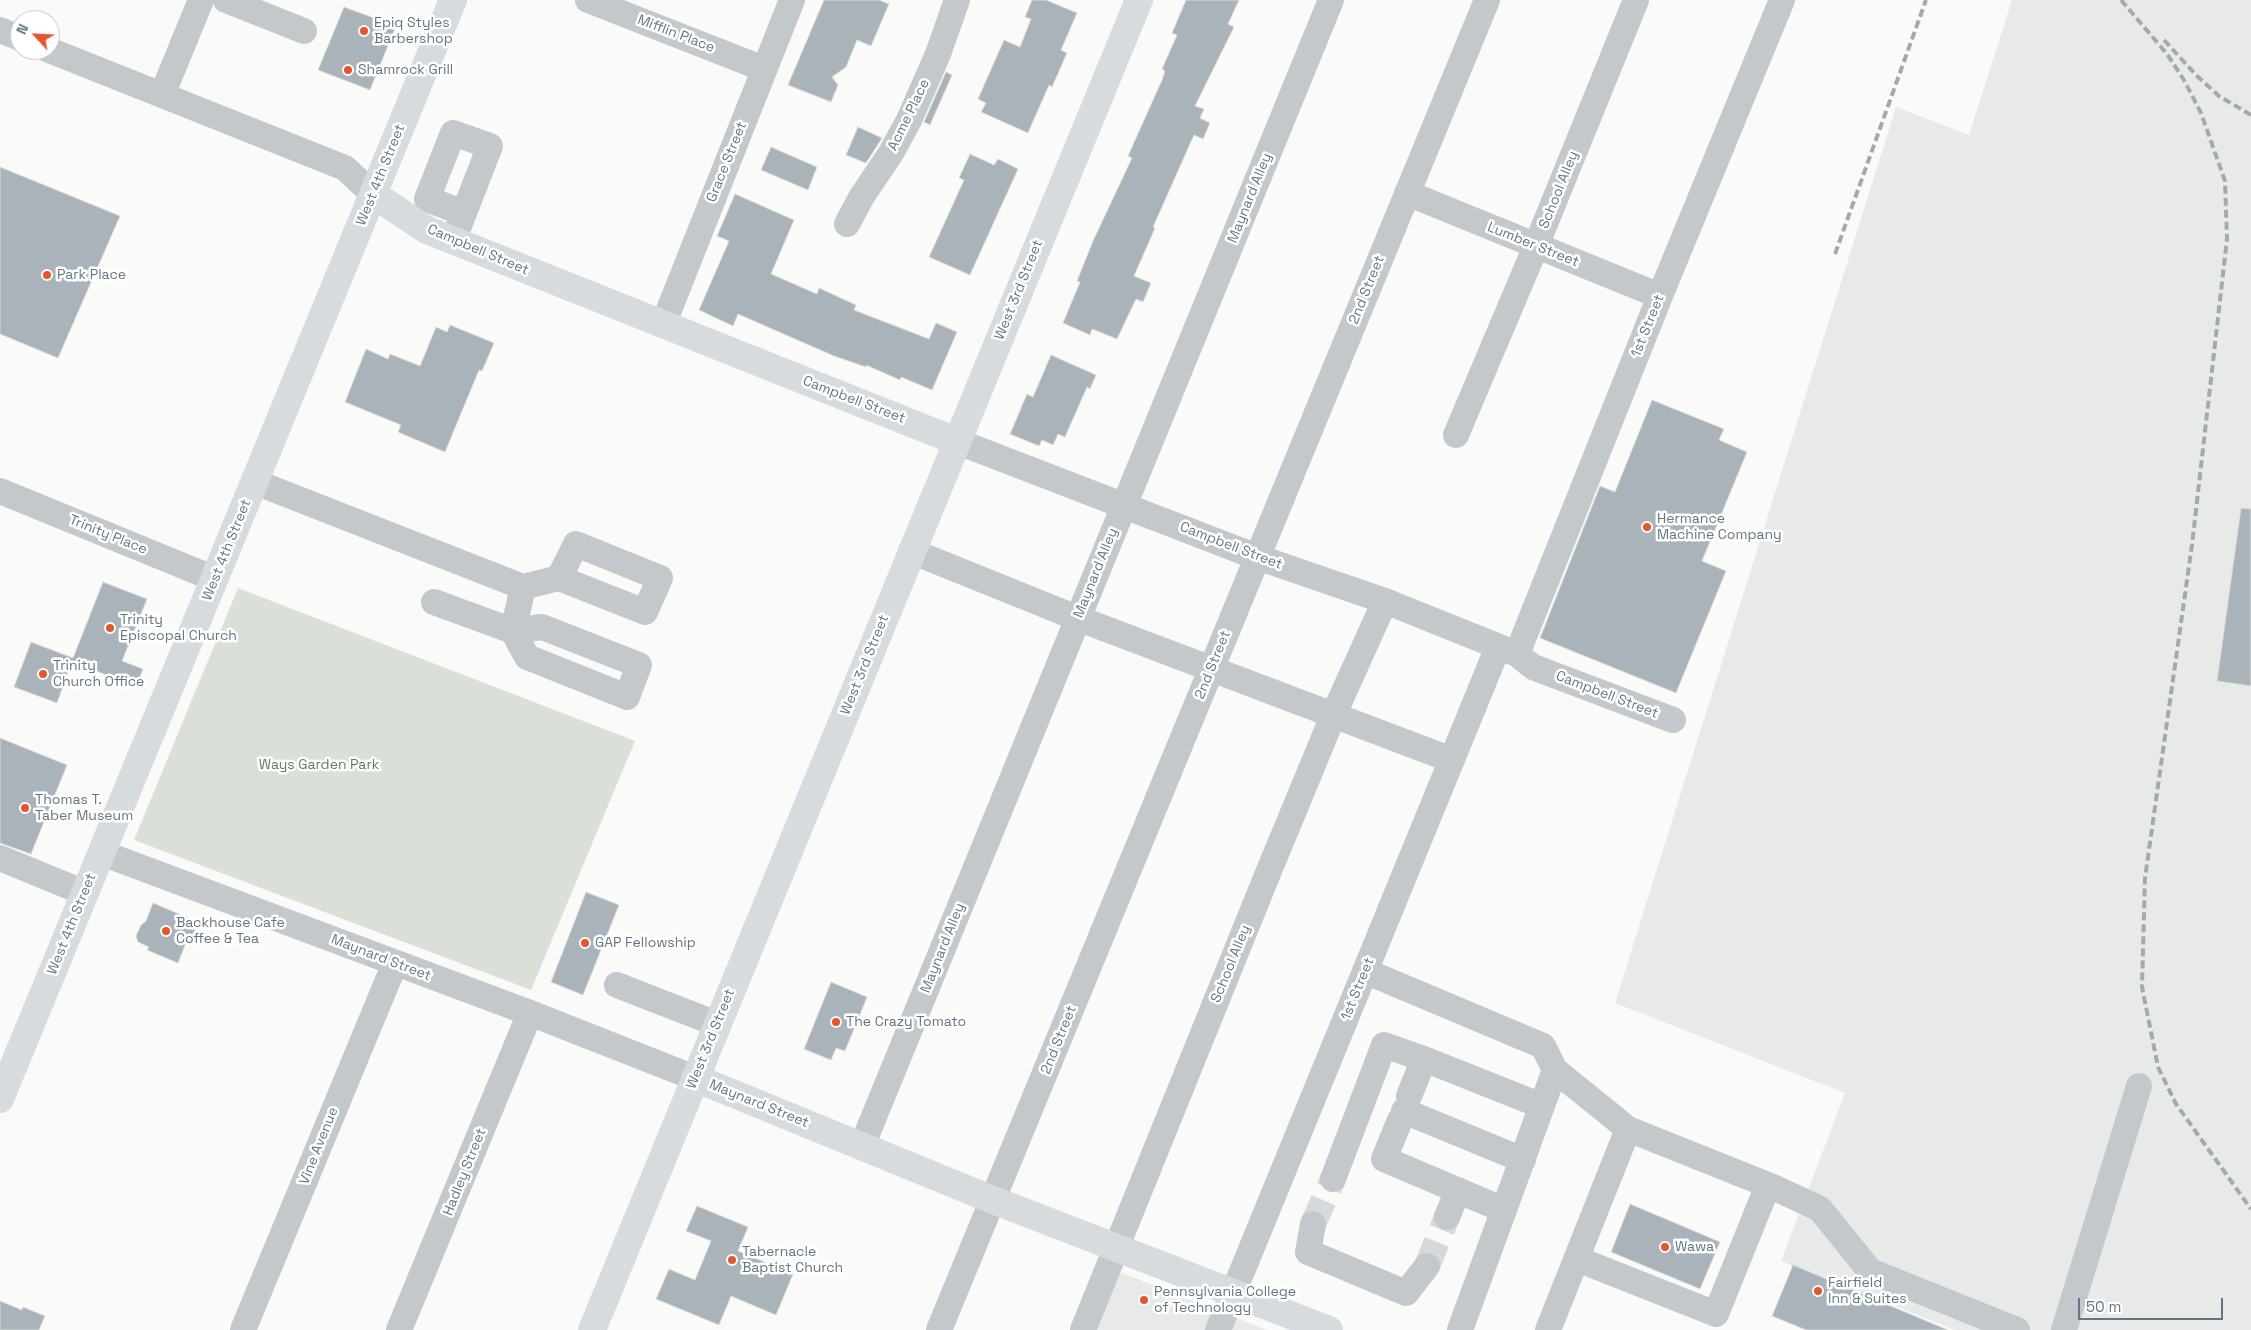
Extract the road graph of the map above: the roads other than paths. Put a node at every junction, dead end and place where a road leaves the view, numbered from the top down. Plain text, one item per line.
1 (201, 0) edge
2 (226, 0) edge
3 (453, 0) edge
4 (588, 0) edge
5 (792, 0) edge
6 (957, 0) edge
7 (1139, 0) edge
8 (1331, 0) edge
9 (1487, 0) edge
10 (1636, 0) edge
11 (1782, 0) edge
12 (304, 31) dead end
13 (60, 54) edge
14 (764, 69) junction
15 (162, 95) junction
16 (374, 194) junction
17 (1407, 194) junction
18 (464, 213) dead end
19 (847, 224) dead end
20 (453, 241) junction
21 (1536, 246) junction
22 (1660, 296) junction
23 (663, 326) junction
24 (1456, 435) dead end
25 (956, 441) junction
26 (255, 482) junction
27 (0, 491) edge
28 (1124, 504) junction
29 (911, 551) junction
30 (1257, 558) junction
31 (559, 578) dead end
32 (215, 579) junction
33 (523, 587) junction
34 (434, 602) dead end
35 (1385, 602) junction
36 (1077, 618) junction
37 (1507, 651) junction
38 (1212, 669) junction
39 (1333, 716) junction
40 (1673, 720) dead end
41 (1452, 760) junction
42 (102, 853) junction
43 (0, 858) edge
44 (85, 894) junction
45 (395, 963) junction
46 (1365, 971) junction
47 (618, 985) dead end
48 (530, 1013) junction
49 (717, 1024) junction
50 (1424, 1060) junction
51 (1556, 1070) junction
52 (695, 1078) junction
53 (2139, 1086) dead end
54 (2, 1089) edge
55 (1542, 1106) junction
56 (1404, 1109) junction
57 (1628, 1129) junction
58 (862, 1146) junction
59 (1523, 1160) junction
60 (1333, 1179) tunnel mouth
61 (1768, 1185) junction
62 (1458, 1190) junction
63 (993, 1200) junction
64 (1504, 1210) junction
65 (1448, 1217) tunnel mouth
66 (1313, 1224) tunnel mouth
67 (1118, 1249) junction
68 (1577, 1259) junction
69 (1427, 1266) tunnel mouth
70 (1233, 1293) junction
71 (1713, 1322) edge
72 (243, 1330) edge
73 (399, 1330) edge
74 (592, 1330) edge
75 (939, 1330) edge
76 (1084, 1330) edge
77 (1218, 1330) edge
78 (1329, 1330) edge
79 (1460, 1330) edge
80 (1548, 1330) edge
81 (2017, 1330) edge
82 (2064, 1330) edge

1 - 15 street
2 - 12 street
3 - 16 main road, West 4th Street
4 - 14 street, Mifflin Place
5 - 14 street, Grace Street
6 - 19 street, Acme Place
7 - 25 main road, West 3rd Street
8 - 28 street, Maynard Alley
9 - 17 street, 2nd Street
10 - 21 street, School Alley
11 - 22 street, 1st Street
13 - 15 street, Campbell Street
14 - 23 street, Grace Street
15 - 16 street, Campbell Street
16 - 20 main road, Campbell Street
16 - 26 main road, West 4th Street
17 - 21 street, Lumber Street
17 - 30 street, 2nd Street
18 - 20 street
20 - 23 main road, Campbell Street
21 - 22 street, Lumber Street
21 - 24 street, School Alley
22 - 37 street, 1st Street
23 - 25 main road, Campbell Street
25 - 28 street, Campbell Street
25 - 29 main road, West 3rd Street
26 - 32 main road, West 4th Street
26 - 33 street
27 - 32 street, Trinity Place
28 - 30 street, Campbell Street
28 - 36 street, Maynard Alley
29 - 36 street
29 - 49 main road, West 3rd Street
30 - 35 street, Campbell Street
30 - 38 street, 2nd Street
31 - 33 street
32 - 42 main road, West 4th Street
33 - 34 street
35 - 37 street, Campbell Street
35 - 39 street, School Alley
36 - 38 street
36 - 58 street, Maynard Alley
37 - 40 street, Campbell Street
37 - 41 street, 1st Street
38 - 39 street
38 - 63 street, 2nd Street
39 - 41 street
39 - 67 street, School Alley
41 - 46 street, 1st Street
42 - 44 main road, West 4th Street
42 - 45 street, Maynard Street
43 - 44 street
44 - 54 main road, West 4th Street
45 - 48 street, Maynard Street
45 - 72 street, Vine Avenue
46 - 51 street
46 - 70 street, 1st Street
47 - 49 street
48 - 52 street, Maynard Street
48 - 73 street, Hadley Street
49 - 52 main road, West 3rd Street
50 - 55 street
50 - 56 street
50 - 60 street
51 - 55 street
51 - 57 street
52 - 58 main road, Maynard Street
52 - 74 main road, West 3rd Street
53 - 82 street
55 - 59 street
56 - 59 street
56 - 62 street
57 - 61 street
57 - 68 street
58 - 63 main road, Maynard Street
59 - 64 street
61 - 71 street
61 - 81 street
62 - 64 street
62 - 65 street
63 - 67 main road, Maynard Street
63 - 75 street, 2nd Street
64 - 79 street
66 - 69 street
67 - 70 main road, Maynard Street
67 - 76 street, School Alley
68 - 71 street
68 - 80 street
70 - 77 street, 1st Street
70 - 78 main road, Maynard Street

